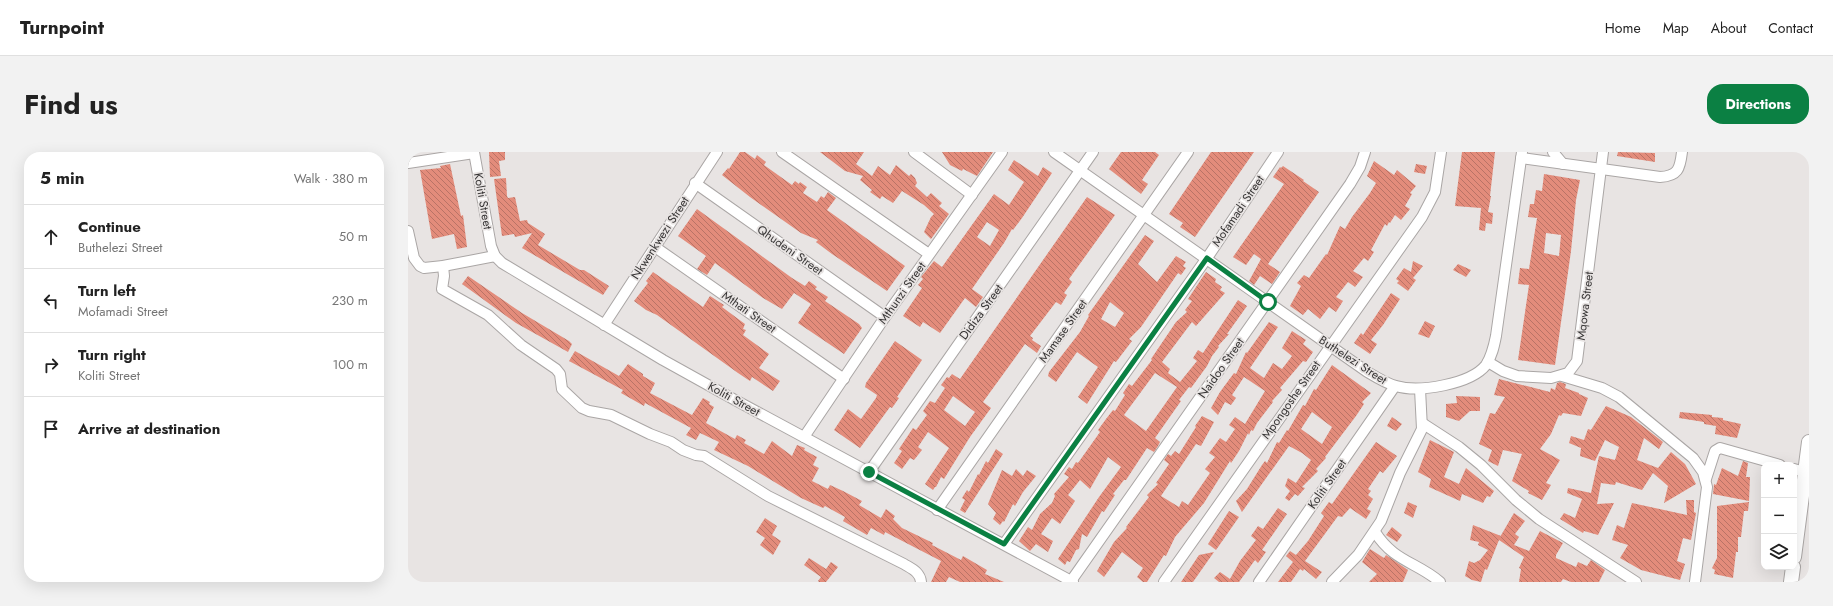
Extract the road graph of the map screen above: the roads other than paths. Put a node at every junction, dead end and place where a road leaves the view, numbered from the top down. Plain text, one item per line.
1 (474, 152) edge
2 (717, 152) edge
3 (782, 152) edge
4 (914, 152) edge
5 (1002, 152) edge
6 (1054, 152) edge
7 (1093, 152) edge
8 (1188, 152) edge
9 (1278, 152) edge
10 (1365, 152) edge
11 (1441, 152) edge
12 (1553, 152) edge
13 (1603, 152) edge
14 (1682, 152) edge
15 (1521, 155) edge
16 (408, 163) edge
17 (1563, 164) junction
18 (1601, 169) junction
19 (1080, 170) junction
20 (695, 183) junction
21 (972, 194) junction
22 (1144, 214) junction
23 (408, 231) edge
24 (655, 247) junction
25 (930, 254) junction
26 (495, 256) junction
27 (1207, 258) junction
28 (444, 266) junction
29 (1268, 302) junction
30 (885, 317) junction
31 (604, 325) junction
32 (1330, 346) junction
33 (1488, 362) junction
34 (1562, 376) junction
35 (844, 379) junction
36 (1395, 386) junction
37 (1420, 389) junction
38 (1422, 423) junction
39 (804, 437) junction
40 (1809, 442) edge
41 (1769, 462) edge
42 (1800, 470) edge
43 (869, 472) junction
44 (1706, 479) junction
45 (937, 510) junction
46 (1375, 532) junction
47 (1796, 534) edge
48 (1004, 544) junction
49 (1793, 570) edge
50 (1072, 581) edge
51 (922, 582) edge
52 (1164, 582) edge
53 (1259, 582) edge
54 (1332, 582) edge
55 (1440, 582) edge
56 (1636, 582) edge
57 (1695, 582) edge
58 (1791, 582) edge

1 - 16 street
1 - 26 street, Koliti Street
2 - 20 street, Nkwenkwezi Street
3 - 25 street
4 - 21 street
5 - 21 street, Mthunzi Street
6 - 19 street, Buthelezi Street
7 - 19 street, Didiza Street
8 - 22 street, Mamase Street
9 - 27 street, Mofamadi Street
10 - 29 street, Naidoo Street
11 - 32 street, Mpongoshe Street
12 - 17 street
13 - 18 street, Mqowa Street
14 - 18 street
15 - 17 street
15 - 33 street
17 - 18 street
18 - 34 street, Mqowa Street
19 - 22 street, Buthelezi Street
19 - 43 street, Didiza Street
20 - 24 street, Nkwenkwezi Street
20 - 30 street, Qhudeni Street
21 - 25 street, Mthunzi Street
22 - 27 street, Buthelezi Street
22 - 45 street, Mamase Street
23 - 28 street
24 - 31 street, Nkwenkwezi Street
24 - 35 street, Mthati Street
25 - 30 street, Mthunzi Street
26 - 28 street
26 - 31 street, Koliti Street
27 - 29 street, Buthelezi Street
27 - 48 street, Mofamadi Street
28 - 51 street
29 - 32 street, Buthelezi Street
29 - 50 street, Naidoo Street
30 - 35 street, Mthunzi Street
31 - 39 street, Koliti Street
32 - 36 street, Buthelezi Street
32 - 52 street, Mpongoshe Street
33 - 34 street
33 - 37 street, Buthelezi Street
34 - 44 street
35 - 39 street, Mthunzi Street
36 - 37 street, Buthelezi Street
36 - 53 street, Koliti Street
37 - 38 street
38 - 46 street
38 - 56 street
39 - 43 street, Koliti Street
40 - 42 main road
41 - 44 street
42 - 47 main road
43 - 45 street, Koliti Street
44 - 57 street
45 - 48 street, Koliti Street
46 - 54 street
46 - 55 street
48 - 50 street, Koliti Street
49 - 58 main road

